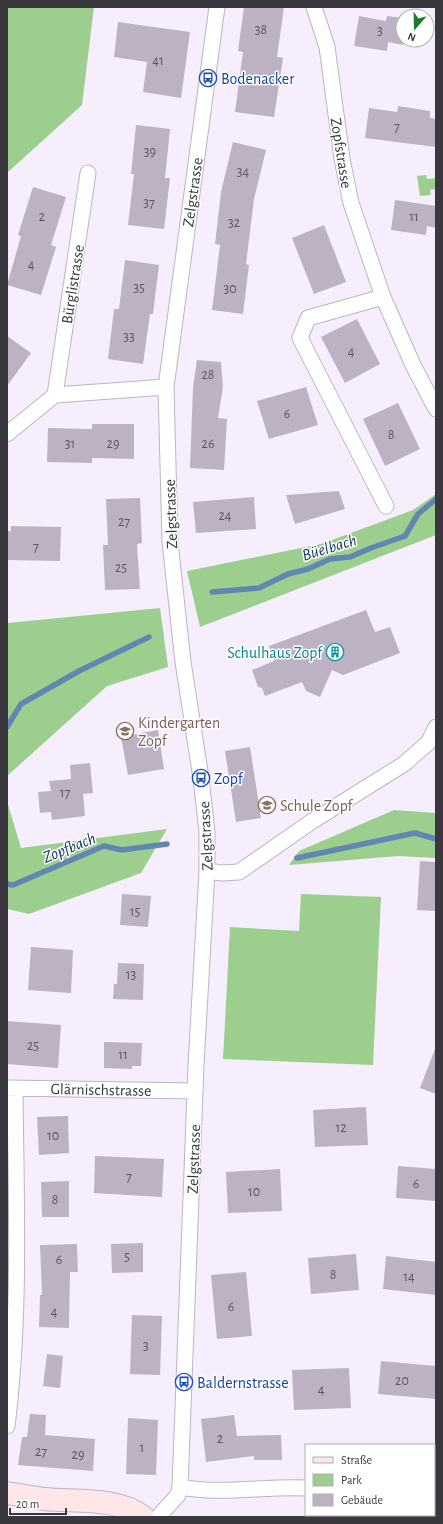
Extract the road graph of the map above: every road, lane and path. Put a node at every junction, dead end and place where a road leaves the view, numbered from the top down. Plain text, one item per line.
1 (217, 7) edge
2 (314, 7) edge
3 (88, 173) dead end
4 (383, 297) junction
5 (166, 387) junction
6 (55, 395) junction
7 (436, 409) edge
8 (7, 434) edge
9 (386, 506) dead end
10 (436, 727) edge
11 (432, 747) edge
12 (207, 871) junction
13 (11, 1088) edge
14 (195, 1091) junction
15 (7, 1426) edge
16 (180, 1487) junction
17 (305, 1488) edge
18 (7, 1493) edge
19 (143, 1517) edge
20 (158, 1517) edge

1 - 5 street, Zelgstrasse
2 - 4 street, Zopfstrasse
3 - 6 street, Bürglistrasse
4 - 7 street, Zopfstrasse
4 - 9 street
5 - 6 street
5 - 12 street, Zelgstrasse
6 - 8 street
10 - 11 street
11 - 12 street
12 - 14 street, Zelgstrasse
13 - 14 street, Glärnischstrasse
13 - 15 street
14 - 16 street, Zelgstrasse
16 - 17 street
16 - 20 street, Zelgstrasse
18 - 19 street

